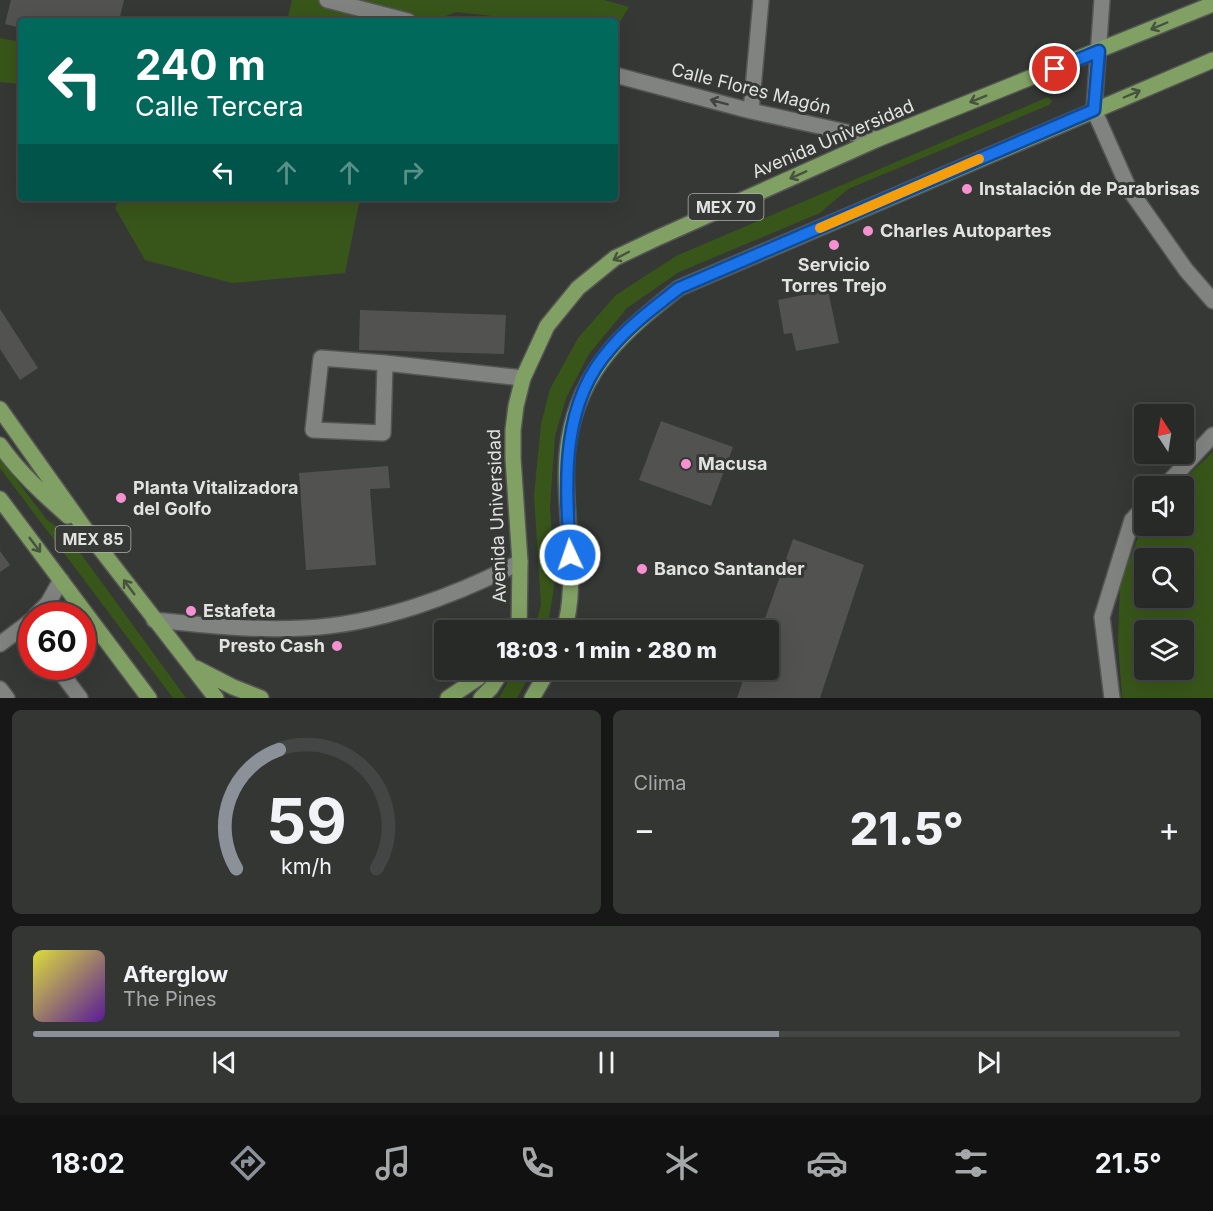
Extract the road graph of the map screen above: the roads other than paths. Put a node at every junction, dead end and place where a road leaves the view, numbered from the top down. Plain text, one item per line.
1 (327, 0) edge
2 (761, 0) edge
3 (1102, 0) edge
4 (1213, 4) edge
5 (396, 18) edge
6 (1099, 51) junction
7 (1213, 60) edge
8 (618, 76) edge
9 (1094, 110) junction
10 (751, 111) junction
11 (878, 139) junction
12 (1213, 301) edge
13 (385, 363) junction
14 (523, 378) junction
15 (0, 409) edge
16 (1213, 435) edge
17 (0, 445) edge
18 (1174, 476) edge
19 (0, 499) edge
20 (1134, 518) edge
21 (88, 533) junction
22 (520, 562) junction
23 (61, 580) junction
24 (49, 602) edge
25 (154, 620) junction
26 (519, 620) edge
27 (566, 620) edge
28 (18, 632) edge
29 (0, 644) edge
30 (190, 666) junction
31 (66, 680) edge
32 (474, 680) edge
33 (496, 680) edge
34 (543, 680) edge
35 (0, 689) edge
36 (7, 698) edge
37 (80, 698) edge
38 (149, 698) edge
39 (216, 698) edge
40 (261, 698) edge
41 (448, 698) edge
42 (481, 698) edge
43 (532, 698) edge
44 (1112, 698) edge

1 - 5 street
2 - 10 street
3 - 6 street
4 -> 6 main road, Avenida Universidad / MEX 70
6 - 9 street
6 -> 11 main road, Avenida Universidad / MEX 70
9 -> 7 main road
10 -> 8 street, Calle Flores Magón
9 - 12 street
9 - 27 main road
10 - 11 street, Calle Flores Magón
11 -> 14 main road, Avenida Universidad / MEX 70
13 - 13 street
13 - 14 street
14 - 22 main road, Avenida Universidad / MEX 70
15 - 21 main road, MEX 85
16 - 18 street
17 - 21 main road
19 -> 23 main road, MEX 85
20 - 44 street
25 -> 21 main road, MEX 85
22 - 25 street
22 - 26 main road, Avenida Universidad / MEX 70
23 - 24 street
23 - 38 main road, MEX 85
25 - 30 main road, MEX 85
28 - 29 street
30 - 39 main road, MEX 85
30 - 40 main road
31 - 37 street
32 - 41 main road
33 - 42 main road
34 - 43 main road
35 - 36 street

